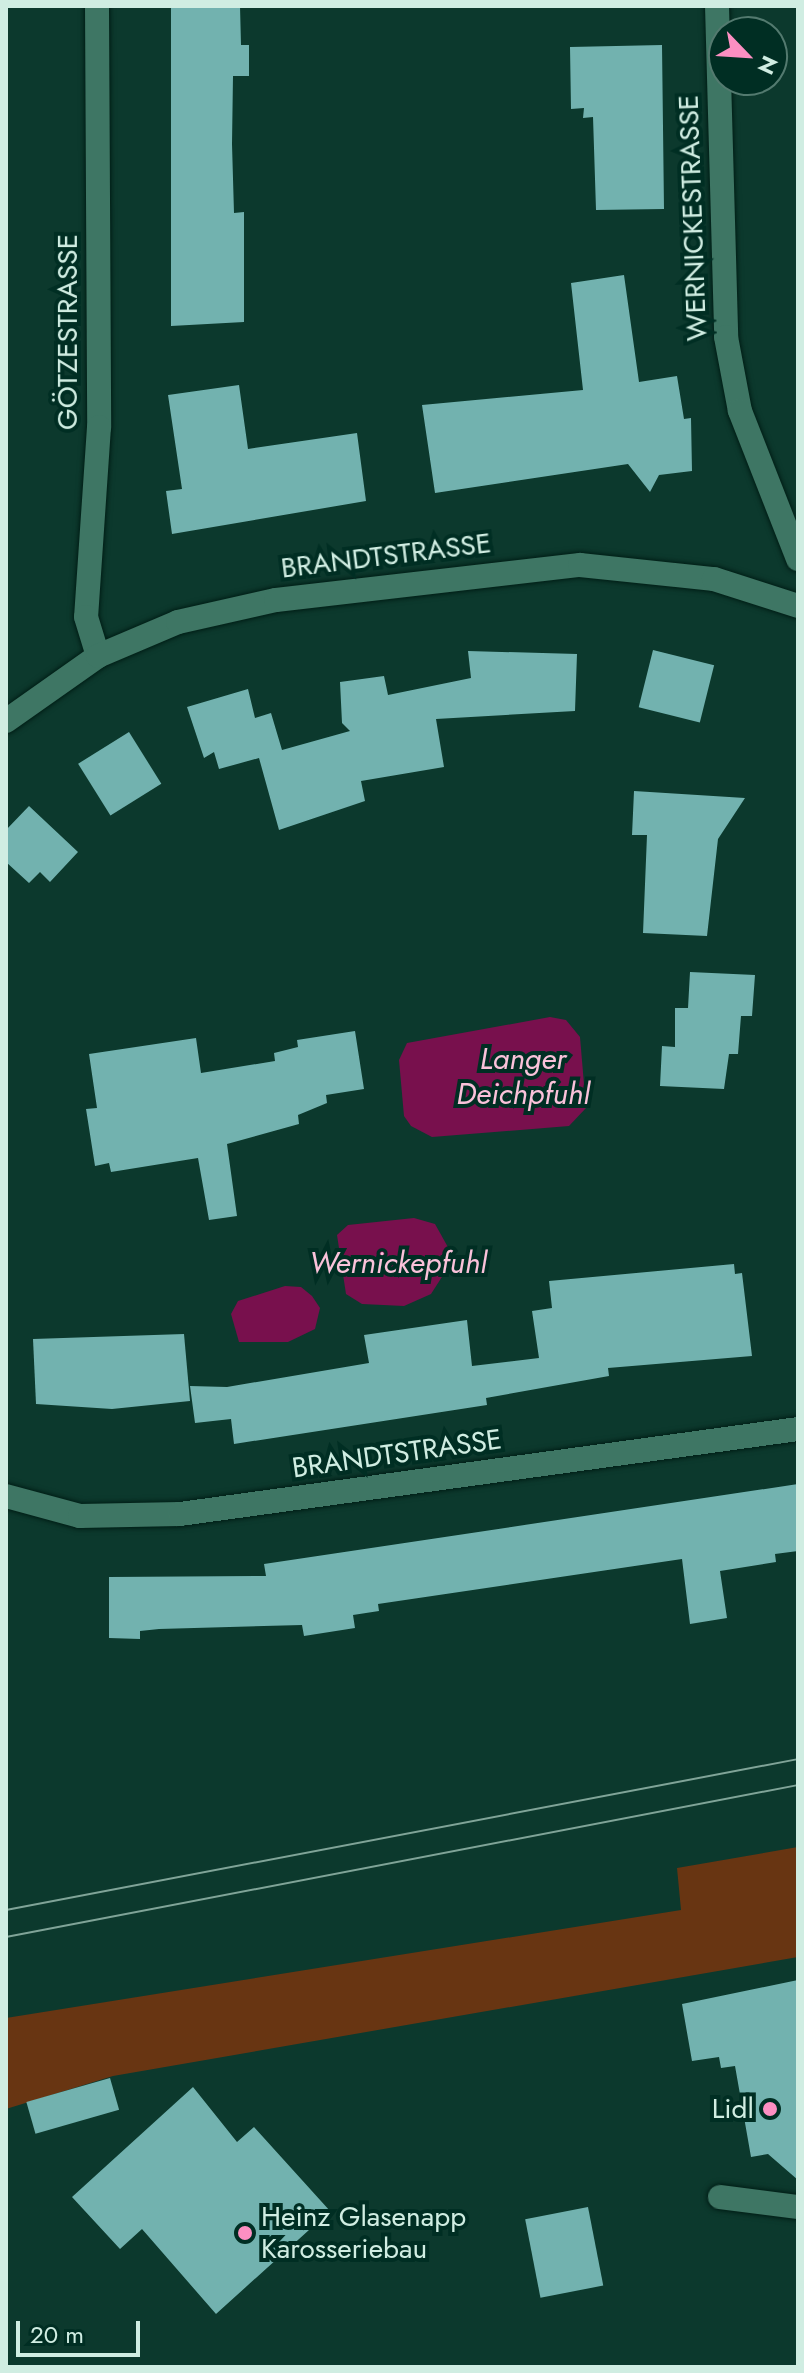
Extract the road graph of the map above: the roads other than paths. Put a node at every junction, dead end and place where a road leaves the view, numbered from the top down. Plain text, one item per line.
1 (97, 6) edge
2 (717, 6) edge
3 (798, 559) edge
4 (796, 598) edge
5 (98, 656) junction
6 (6, 721) edge
7 (798, 1429) edge
8 (6, 1496) edge
9 (720, 2197) dead end
10 (798, 2207) edge

1 - 5 street, GÖTZESTRASSE
2 - 3 street, WERNICKESTRASSE
4 - 5 street, BRANDTSTRASSE
5 - 6 street, BRANDTSTRASSE
7 - 8 street, BRANDTSTRASSE
9 - 10 street

